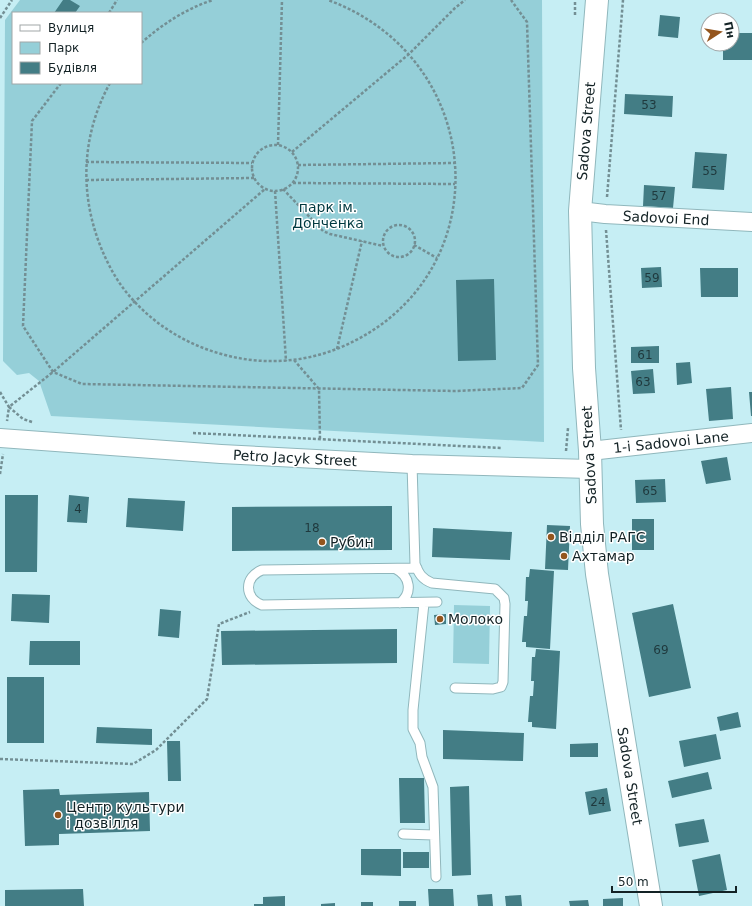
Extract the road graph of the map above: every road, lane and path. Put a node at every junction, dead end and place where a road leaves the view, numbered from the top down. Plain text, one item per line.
1 (12, 0) edge
2 (117, 0) edge
3 (213, 0) edge
4 (282, 0) edge
5 (328, 0) edge
6 (465, 0) edge
7 (511, 0) edge
8 (575, 0) edge
9 (597, 0) edge
10 (110, 12) edge
11 (575, 16) dead end
12 (0, 18) edge
13 (142, 42) edge
14 (409, 54) junction
15 (60, 84) edge
16 (110, 84) edge
17 (278, 145) junction
18 (292, 152) junction
19 (86, 162) junction
20 (252, 163) junction
21 (455, 163) junction
22 (298, 165) junction
23 (254, 178) junction
24 (86, 180) junction
25 (293, 183) junction
26 (455, 184) junction
27 (265, 189) junction
28 (284, 189) junction
29 (275, 191) junction
30 (580, 211) junction
31 (752, 222) edge
32 (362, 241) junction
33 (383, 246) junction
34 (414, 246) junction
35 (437, 258) junction
36 (135, 301) junction
37 (337, 349) junction
38 (294, 360) junction
39 (286, 361) junction
40 (53, 372) junction
41 (319, 389) junction
42 (0, 392) edge
43 (9, 407) junction
44 (35, 423) dead end
45 (568, 427) dead end
46 (192, 433) dead end
47 (752, 433) edge
48 (0, 438) edge
49 (320, 439) junction
50 (503, 448) dead end
51 (559, 450) dead end
52 (590, 460) junction
53 (412, 464) junction
54 (417, 568) junction
55 (396, 569) junction
56 (437, 602) dead end
57 (400, 603) junction
58 (424, 603) junction
59 (262, 605) junction
60 (455, 688) dead end
61 (0, 759) edge
62 (403, 834) dead end
63 (434, 835) junction
64 (436, 877) dead end
65 (651, 906) edge

1 - 12 path
2 - 10 path
3 - 13 path
4 - 17 path
5 - 14 path
6 - 14 path
7 - 41 path
8 - 11 path
9 - 30 main road, Sadova Street
14 - 18 path
14 - 21 path
15 - 40 path
16 - 19 path
17 - 18 path
17 - 20 path
18 - 22 path
19 - 20 path
19 - 24 path
20 - 23 path
21 - 22 path
21 - 26 path
22 - 25 path
23 - 24 path
23 - 27 path
24 - 36 path
25 - 26 path
25 - 28 path
26 - 35 path
27 - 29 path
27 - 36 path
28 - 29 path
28 - 32 path
29 - 39 path
30 - 31 street, Sadovoi End
30 - 52 main road, Sadova Street
32 - 33 path
32 - 37 path
33 - 34 path
33 - 34 path
34 - 35 path
35 - 37 path
36 - 39 path
36 - 40 path
37 - 38 path
38 - 39 path
38 - 41 path
40 - 41 path
40 - 43 path
41 - 49 path
42 - 43 path
43 - 44 path
45 - 51 path
46 - 49 path
47 - 52 street, 1-i Sadovoi Lane
48 - 53 street, Petro Jacyk Street
49 - 50 path
52 - 53 street, Petro Jacyk Street
52 - 65 main road, Sadova Street
53 - 54 lane
54 - 55 lane
54 - 60 lane
55 - 57 lane
55 - 59 lane
56 - 58 lane
57 - 58 lane
57 - 59 lane
58 - 63 lane
59 - 61 path
62 - 63 lane
63 - 64 lane

